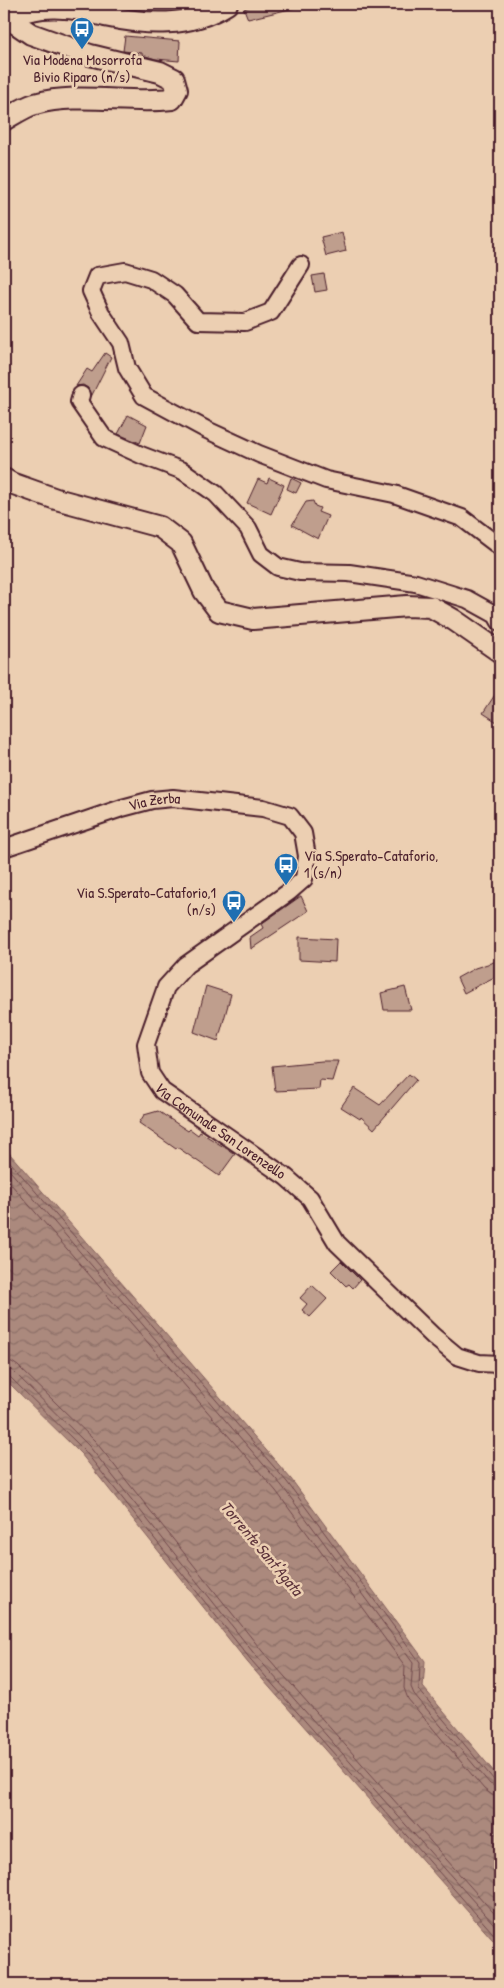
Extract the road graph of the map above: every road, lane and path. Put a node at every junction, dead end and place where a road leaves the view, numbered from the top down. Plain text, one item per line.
1 (227, 4) edge
2 (5, 17) edge
3 (4, 120) edge
4 (301, 265) dead end
5 (82, 394) dead end
6 (4, 479) edge
7 (500, 547) edge
8 (500, 622) edge
9 (499, 649) edge
10 (303, 833) joint
11 (4, 848) edge
12 (500, 1364) edge

1 - 2 street
2 - 3 street
4 - 7 street
5 - 8 street
6 - 9 street
10 - 11 street, Via Zerba
10 - 12 street, Via Comunale San Lorenzello

